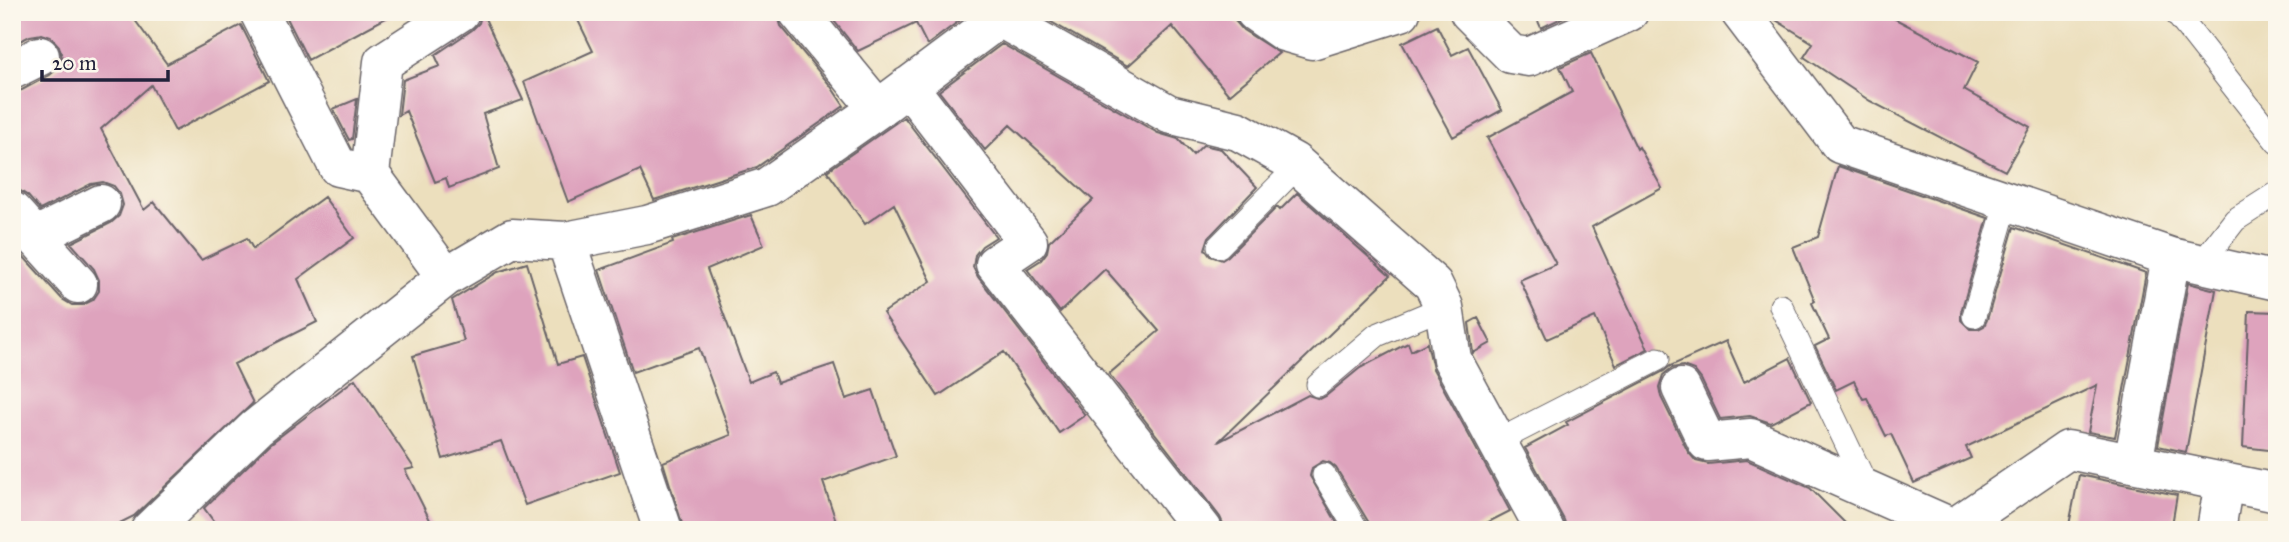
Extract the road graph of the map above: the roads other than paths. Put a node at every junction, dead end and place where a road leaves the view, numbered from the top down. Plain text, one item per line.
1 (259, 12) edge
2 (460, 12) edge
3 (798, 12) edge
4 (1255, 12) edge
5 (1401, 12) edge
6 (1469, 12) edge
7 (1629, 12) edge
8 (1740, 12) edge
9 (2175, 12) edge
10 (1002, 15) edge
11 (908, 86) junction
12 (878, 109) junction
13 (2277, 142) edge
14 (1298, 166) junction
15 (370, 174) junction
16 (2277, 193) edge
17 (2007, 201) junction
18 (101, 204) dead end
19 (23, 224) edge
20 (566, 241) junction
21 (1219, 246) dead end
22 (2186, 261) junction
23 (446, 277) junction
24 (2277, 281) edge
25 (78, 285) dead end
26 (1781, 306) dead end
27 (1444, 307) junction
28 (1974, 316) dead end
29 (1670, 373) joint
30 (1318, 385) dead end
31 (1496, 442) junction
32 (2133, 463) junction
33 (1324, 475) dead end
34 (2224, 482) junction
35 (1868, 489) junction
36 (2277, 493) edge
37 (1957, 528) edge
38 (150, 530) edge
39 (663, 530) edge
40 (1203, 530) edge
41 (1357, 530) edge
42 (1545, 530) edge
43 (2216, 530) edge

1 - 15 street
2 - 15 street
3 - 12 street
4 - 5 street
6 - 7 street
8 - 17 street
9 - 13 lane
10 - 11 street
10 - 14 street
11 - 12 street
11 - 40 street
12 - 20 street
14 - 21 lane
14 - 27 street
15 - 23 street
16 - 22 lane
17 - 22 street
17 - 28 lane
18 - 19 street
19 - 25 street
20 - 23 street
20 - 39 street
22 - 24 street
22 - 32 street
23 - 38 street
26 - 35 lane
27 - 30 lane
27 - 31 street
29 - 31 lane
29 - 35 street
31 - 42 street
32 - 34 street
32 - 37 street
33 - 41 lane
34 - 36 street
34 - 43 street
35 - 37 street

